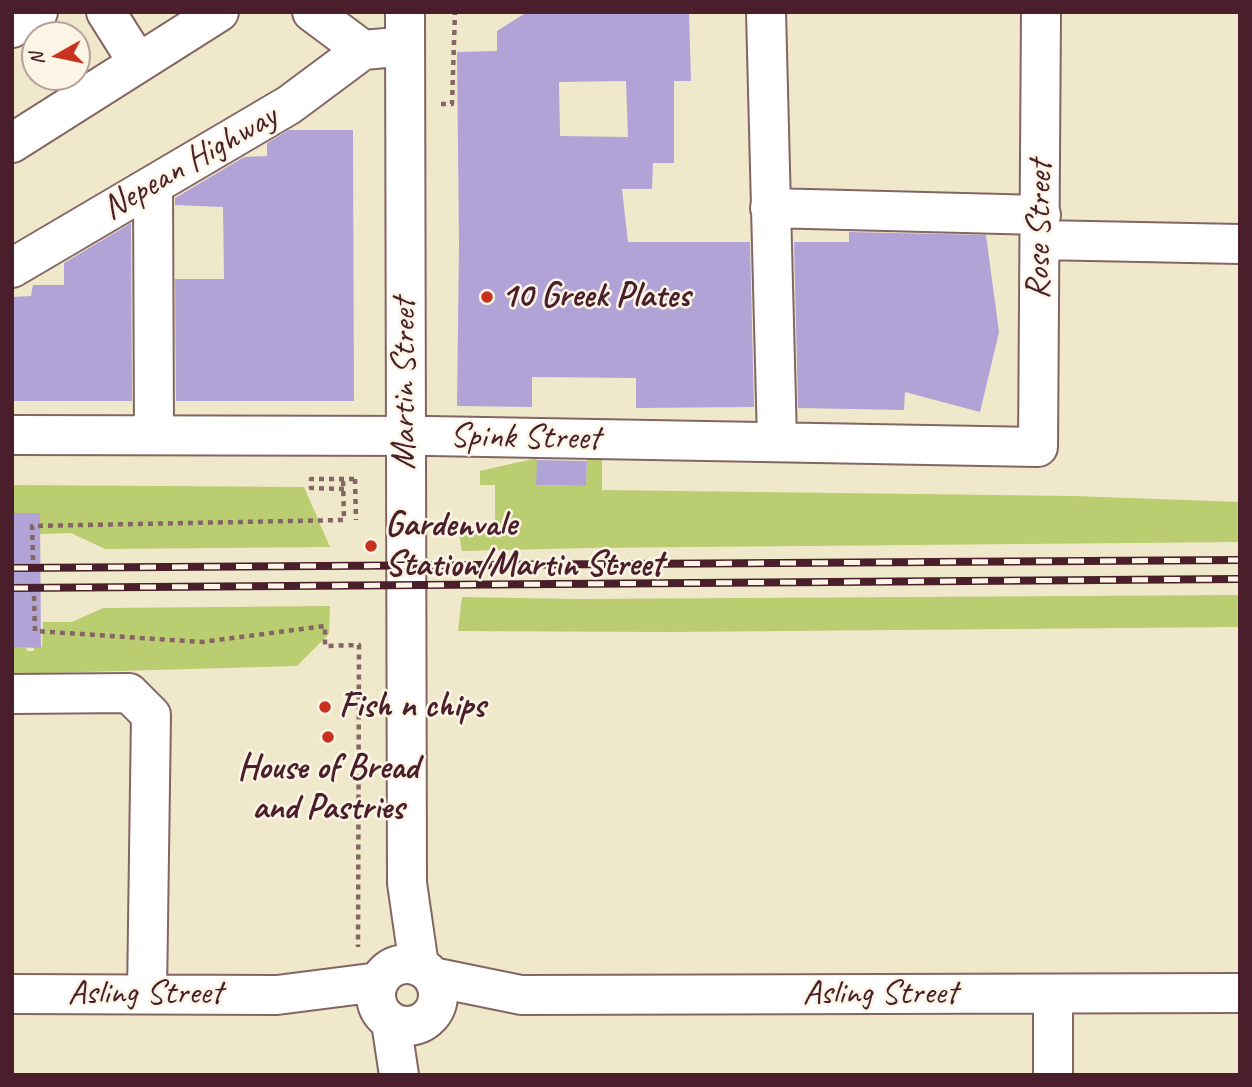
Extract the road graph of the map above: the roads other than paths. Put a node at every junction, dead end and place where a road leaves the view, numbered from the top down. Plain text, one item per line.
1 (38, 12) edge
2 (106, 12) edge
3 (219, 12) edge
4 (312, 12) edge
5 (433, 12) edge
6 (766, 12) edge
7 (1041, 12) edge
8 (12, 28) edge
9 (405, 30) edge
10 (363, 50) junction
11 (138, 63) junction
12 (12, 143) edge
13 (153, 185) junction
14 (770, 208) junction
15 (1040, 228) junction
16 (1240, 244) edge
17 (12, 268) edge
18 (12, 435) edge
19 (154, 435) junction
20 (405, 436) junction
21 (777, 441) junction
22 (1038, 447) joint
23 (12, 694) edge
24 (1240, 993) edge
25 (12, 994) edge
26 (147, 994) junction
27 (1053, 994) junction
28 (406, 995) junction
29 (399, 1075) edge
30 (413, 1075) edge
31 (1053, 1075) edge

1 - 8 main road
2 - 11 main road
3 - 11 main road
4 - 10 main road
5 - 9 main road
6 - 14 main road
7 - 15 main road, Rose Street
9 - 10 main road
9 - 20 main road, Martin Street
10 - 13 main road, Nepean Highway
11 - 12 main road
13 - 17 main road, Nepean Highway
13 - 19 main road
14 - 15 main road
14 - 21 main road
15 - 16 main road
15 - 22 main road, Rose Street
18 - 19 main road, Spink Street
19 - 20 main road, Spink Street
20 - 21 main road, Spink Street
20 - 28 main road, Martin Street
21 - 22 main road, Spink Street
23 - 26 main road
24 - 27 main road, Asling Street
25 - 26 main road, Asling Street
26 - 28 main road, Asling Street
27 - 28 main road, Asling Street
27 - 31 main road
28 - 29 main road, Martin Street
28 - 30 main road, Martin Street

